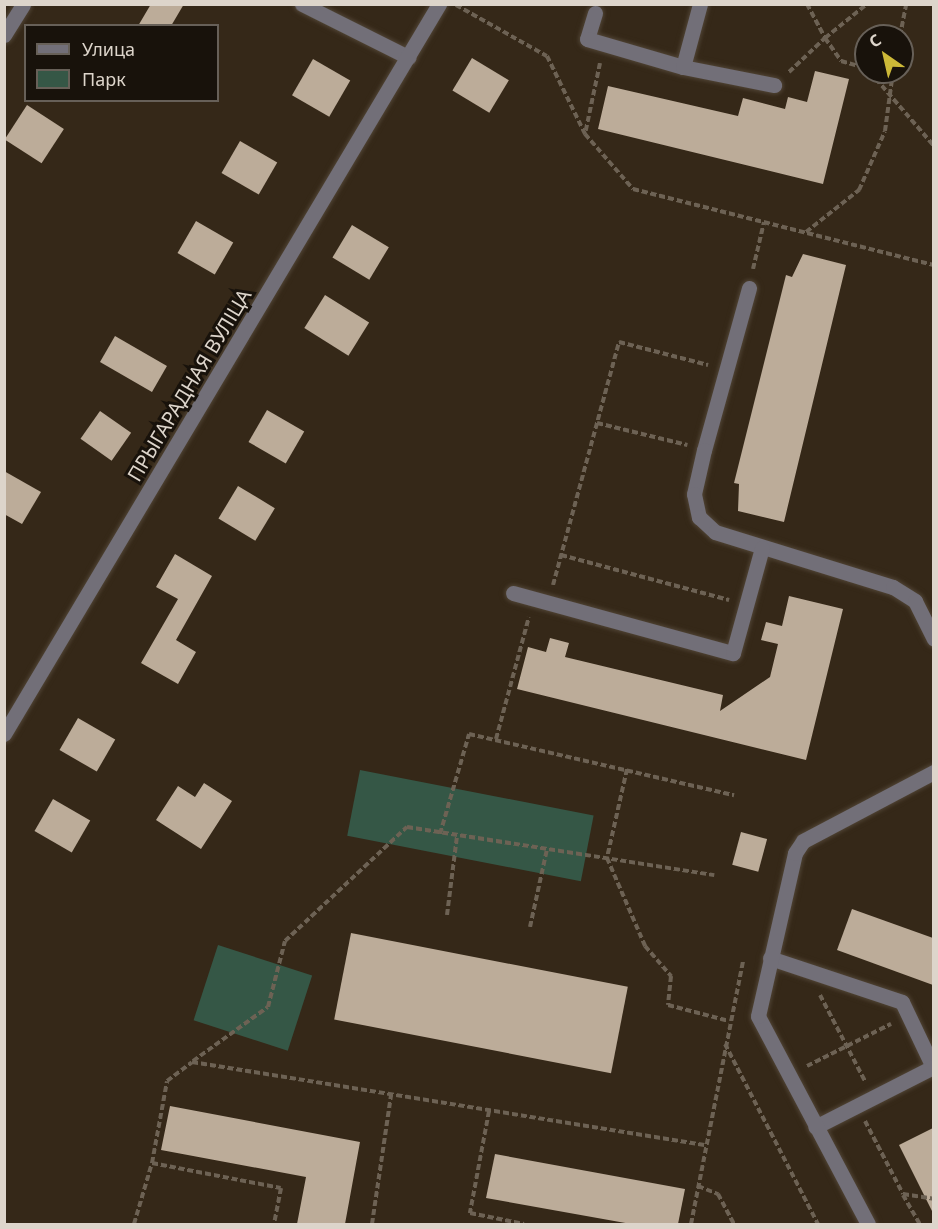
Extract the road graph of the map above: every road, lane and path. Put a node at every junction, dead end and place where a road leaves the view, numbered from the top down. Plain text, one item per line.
1 (23, 4) edge
2 (302, 4) edge
3 (439, 4) edge
4 (456, 4) edge
5 (700, 4) edge
6 (807, 4) edge
7 (867, 4) edge
8 (906, 4) edge
9 (595, 13) dead end
10 (902, 24) edge
11 (4, 35) edge
12 (825, 38) junction
13 (604, 44) junction
14 (408, 57) junction
15 (854, 65) edge
16 (683, 67) junction
17 (880, 84) edge
18 (891, 84) edge
19 (774, 85) joint
20 (889, 94) junction
21 (585, 134) junction
22 (933, 146) edge
23 (764, 222) junction
24 (806, 232) junction
25 (933, 265) edge
26 (749, 288) joint
27 (726, 370) junction
28 (597, 423) junction
29 (704, 450) junction
30 (762, 548) junction
31 (561, 555) junction
32 (513, 593) dead end
33 (541, 601) junction
34 (746, 605) junction
35 (933, 639) edge
36 (4, 734) edge
37 (496, 739) junction
38 (627, 769) junction
39 (933, 772) edge
40 (734, 795) dead end
41 (440, 834) junction
42 (457, 836) junction
43 (547, 849) junction
44 (607, 858) junction
45 (714, 875) dead end
46 (447, 915) dead end
47 (530, 927) dead end
48 (770, 958) junction
49 (742, 961) dead end
50 (807, 970) junction
51 (908, 1015) junction
52 (729, 1021) junction
53 (724, 1043) junction
54 (847, 1046) junction
55 (192, 1062) junction
56 (787, 1075) junction
57 (391, 1095) junction
58 (874, 1096) junction
59 (857, 1106) junction
60 (489, 1112) junction
61 (815, 1126) junction
62 (704, 1145) junction
63 (152, 1163) junction
64 (698, 1186) junction
65 (903, 1194) junction
66 (933, 1199) edge
67 (134, 1224) edge
68 (274, 1224) edge
69 (372, 1224) edge
70 (524, 1224) edge
71 (691, 1224) edge
72 (734, 1224) edge
73 (818, 1224) edge
74 (868, 1224) edge
75 (920, 1224) edge

1 - 11 street
2 - 14 street
3 - 14 street, ПРЫГАРАДНАЯ ВУЛІЦА
4 - 21 path
5 - 16 street
6 - 12 path
7 - 12 path
8 - 10 path
9 - 13 street
12 - 15 path
12 - 19 path
13 - 16 street
13 - 21 path
14 - 36 street, ПРЫГАРАДНАЯ ВУЛІЦА
16 - 19 street
17 - 20 path
18 - 20 path
20 - 22 path
20 - 24 path
21 - 23 path
23 - 24 path
23 - 26 path
24 - 25 path
26 - 27 street
27 - 28 path
27 - 29 street
28 - 29 path
28 - 31 path
29 - 30 street
30 - 34 street
30 - 35 street
31 - 33 path
31 - 34 path
32 - 33 street
33 - 34 street
33 - 37 path
37 - 38 path
37 - 41 path
38 - 40 path
38 - 44 path
39 - 48 street
41 - 42 path
41 - 55 path
42 - 43 path
42 - 46 path
43 - 44 path
43 - 47 path
44 - 45 path
44 - 52 path
48 - 50 street
48 - 56 street
49 - 52 path
50 - 51 street
50 - 54 path
51 - 54 path
51 - 58 street
52 - 53 path
53 - 62 path
53 - 73 path
54 - 56 path
54 - 58 path
55 - 57 path
55 - 63 path
56 - 61 street
57 - 60 path
57 - 69 path
58 - 59 street
59 - 61 street
59 - 65 path
60 - 62 path
60 - 70 path
61 - 74 street
62 - 64 path
63 - 67 path
63 - 68 path
64 - 71 path
64 - 72 path
65 - 66 path
65 - 75 path

